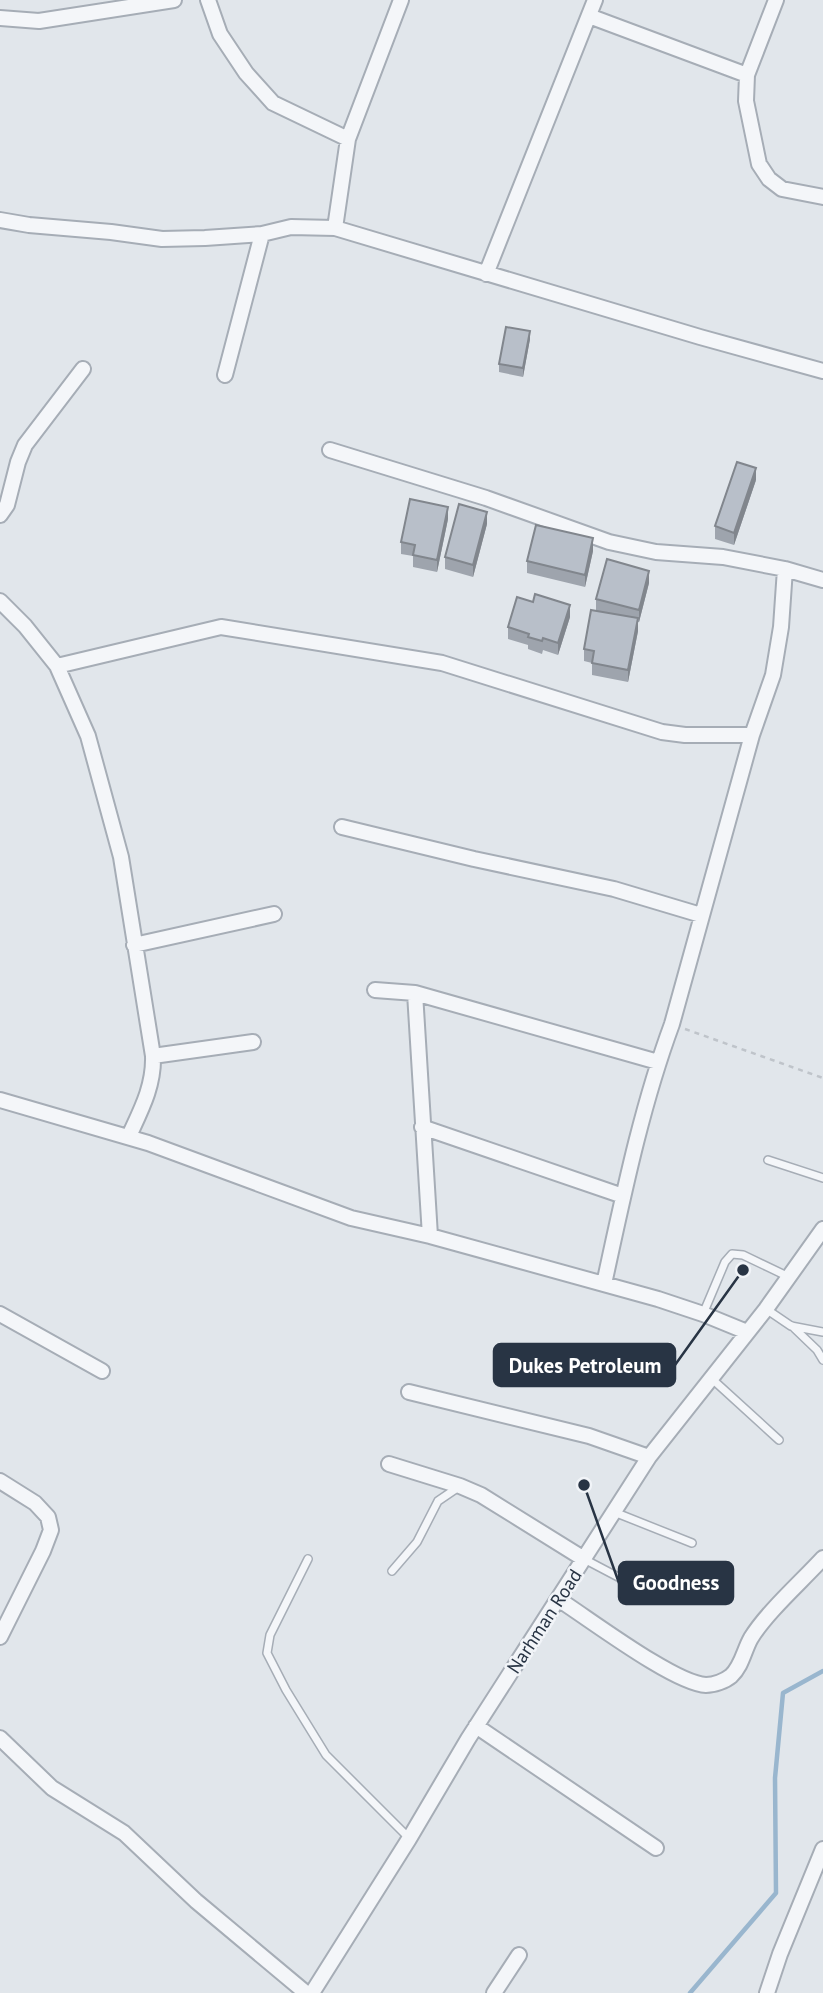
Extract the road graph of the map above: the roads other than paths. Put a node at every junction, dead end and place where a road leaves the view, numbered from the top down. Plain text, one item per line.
1 (174, 0) edge
2 (208, 0) edge
3 (401, 0) edge
4 (595, 0) edge
5 (776, 0) edge
6 (589, 16) junction
7 (0, 18) edge
8 (747, 75) junction
9 (348, 139) junction
10 (823, 197) edge
11 (0, 220) edge
12 (335, 228) junction
13 (262, 234) junction
14 (486, 274) junction
15 (83, 369) dead end
16 (823, 371) edge
17 (225, 375) dead end
18 (330, 450) dead end
19 (0, 515) edge
20 (785, 569) junction
21 (823, 580) edge
22 (0, 601) edge
23 (57, 666) junction
24 (752, 735) junction
25 (342, 827) dead end
26 (274, 914) dead end
27 (702, 915) junction
28 (134, 945) junction
29 (375, 990) dead end
30 (415, 993) junction
31 (253, 1042) dead end
32 (153, 1056) junction
33 (658, 1062) junction
34 (0, 1100) edge
35 (422, 1127) junction
36 (129, 1136) junction
37 (768, 1160) dead end
38 (823, 1178) edge
39 (623, 1196) junction
40 (823, 1229) edge
41 (430, 1236) junction
42 (789, 1278) junction
43 (604, 1284) junction
44 (766, 1309) junction
45 (0, 1314) edge
46 (702, 1314) junction
47 (791, 1326) junction
48 (747, 1332) junction
49 (823, 1332) edge
50 (823, 1360) edge
51 (102, 1371) dead end
52 (711, 1378) junction
53 (409, 1391) dead end
54 (779, 1440) dead end
55 (649, 1457) junction
56 (389, 1464) dead end
57 (0, 1480) edge
58 (460, 1486) junction
59 (614, 1512) junction
60 (692, 1544) dead end
61 (823, 1558) edge
62 (309, 1559) dead end
63 (584, 1559) junction
64 (393, 1572) dead end
65 (558, 1599) junction
66 (660, 1599) dead end
67 (0, 1637) edge
68 (476, 1726) junction
69 (0, 1738) edge
70 (409, 1839) junction
71 (656, 1848) dead end
72 (823, 1849) edge
73 (519, 1955) dead end
74 (306, 1993) edge
75 (312, 1993) edge
76 (494, 1993) edge
77 (767, 1993) edge

1 - 7 street
2 - 9 street
3 - 9 street
4 - 6 street
5 - 8 street
6 - 8 street
6 - 14 street
8 - 10 street
9 - 12 street
11 - 13 street
12 - 13 street
12 - 14 street
13 - 17 street
14 - 16 street
15 - 19 street
18 - 20 street
20 - 21 street
20 - 24 street
22 - 23 street
23 - 24 street
23 - 28 street
24 - 27 street
25 - 27 street
26 - 28 street
27 - 33 street
28 - 32 street
29 - 30 street
30 - 33 street
30 - 35 street
31 - 32 street
32 - 36 street
33 - 39 street
34 - 36 street
35 - 39 street
35 - 41 street
36 - 41 street
37 - 38 lane
39 - 43 street
40 - 42 street, Narhman Road
41 - 43 street
42 - 44 street, Narhman Road
42 - 46 lane
43 - 46 street
44 - 47 lane
44 - 48 street, Narhman Road
45 - 51 street
46 - 48 street
47 - 49 lane
47 - 50 lane
48 - 52 street, Narhman Road
52 - 54 lane
52 - 55 street, Narhman Road
53 - 55 street
55 - 59 street, Narhman Road
56 - 58 street
57 - 67 street
58 - 63 street
58 - 64 lane
59 - 60 lane
59 - 63 street, Narhman Road
61 - 65 street
62 - 70 lane
63 - 65 street, Narhman Road
63 - 66 lane
65 - 68 street, Narhman Road
68 - 70 street, Narhman Road
68 - 71 street
69 - 74 street
70 - 75 street, Narhman Road
72 - 77 street
73 - 76 street

